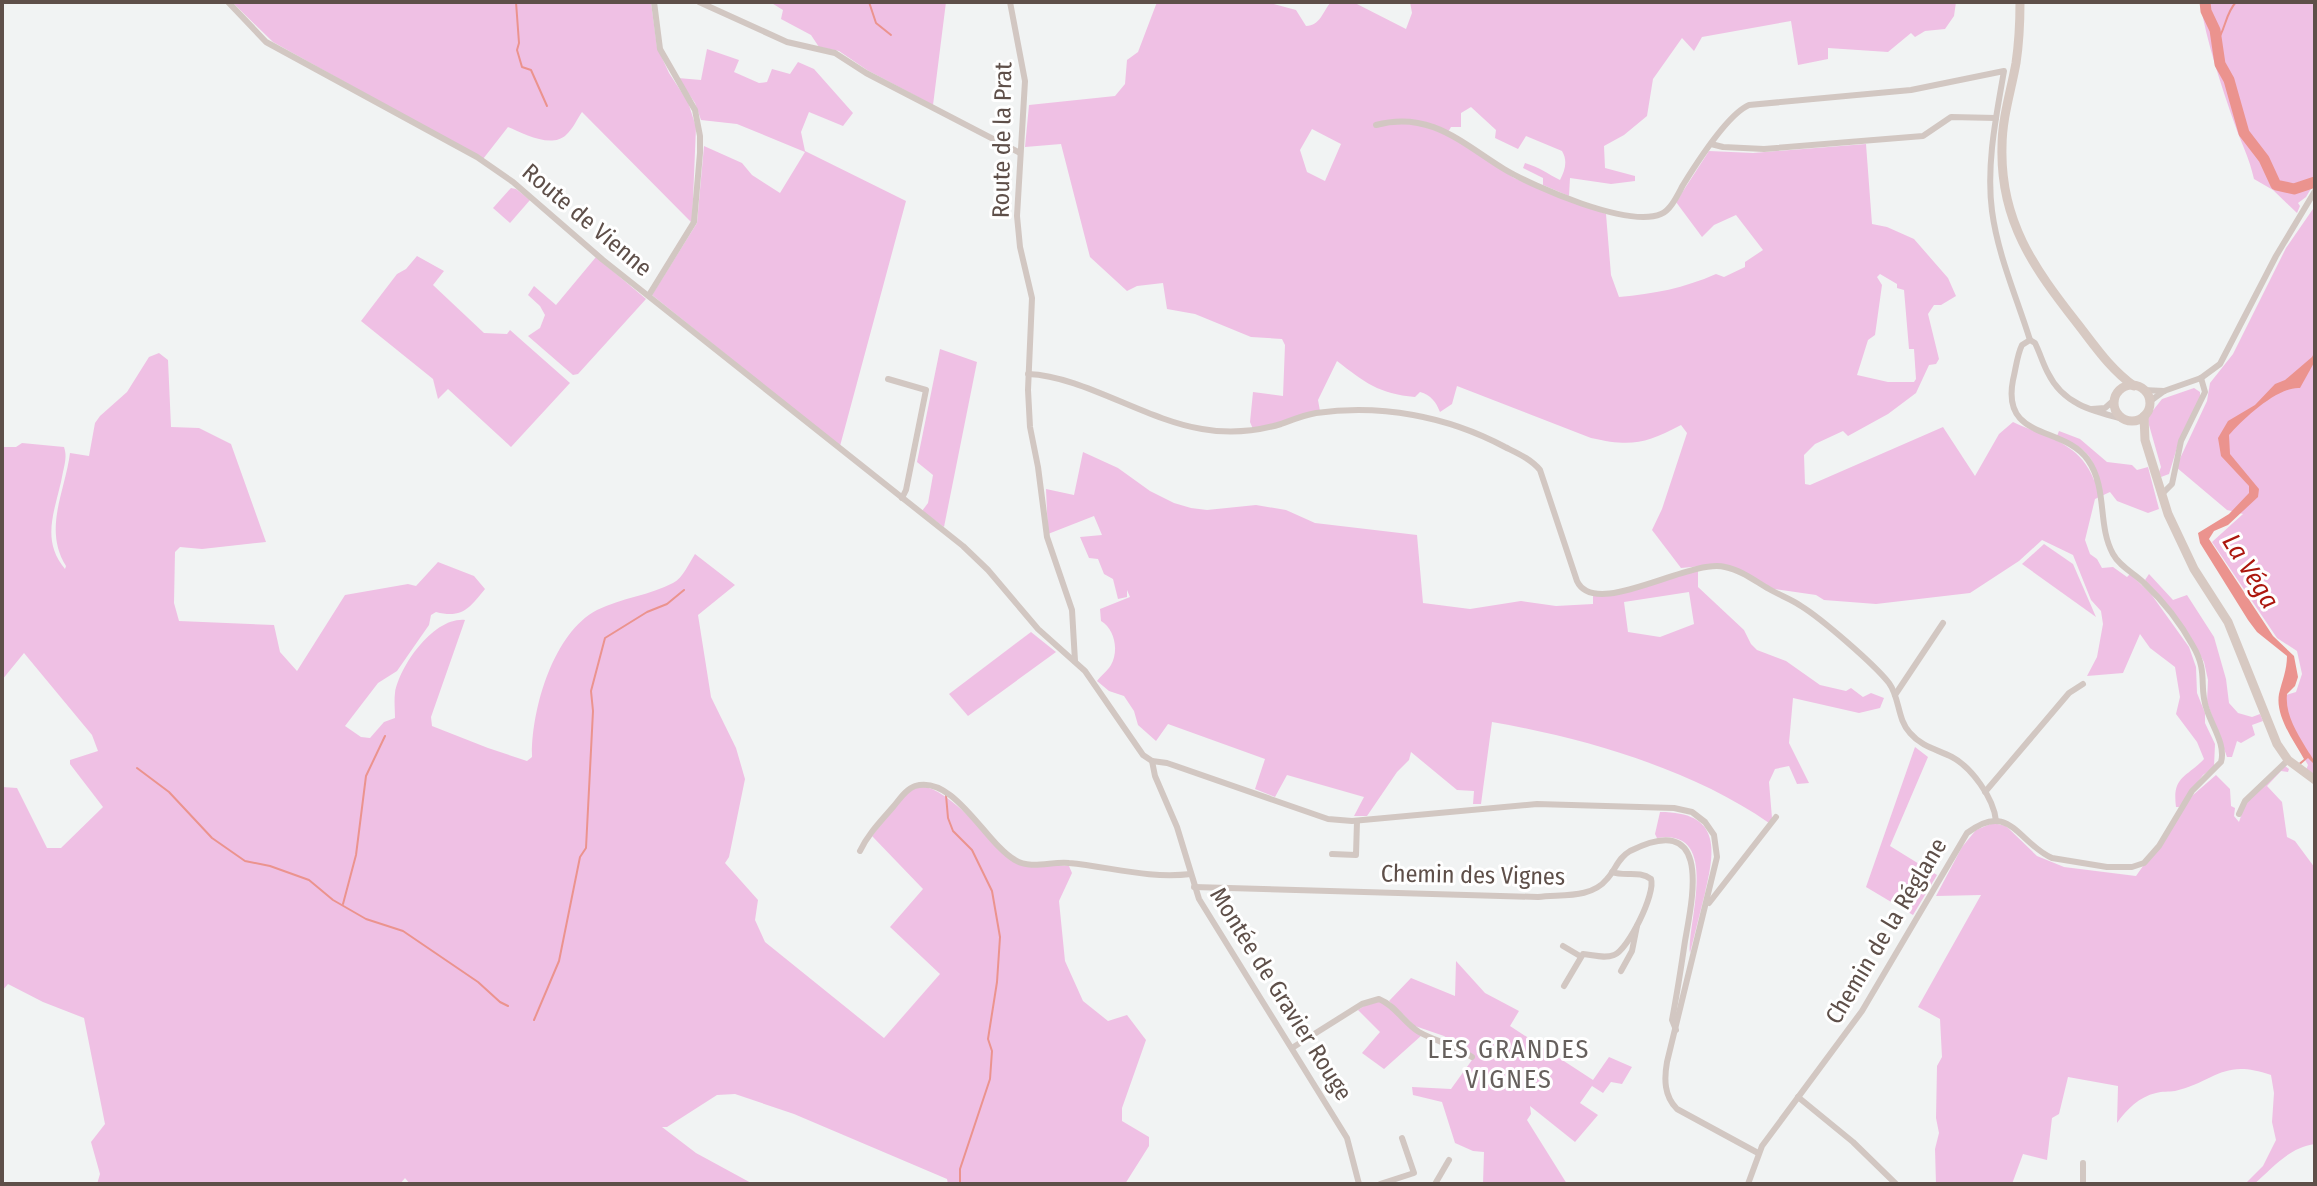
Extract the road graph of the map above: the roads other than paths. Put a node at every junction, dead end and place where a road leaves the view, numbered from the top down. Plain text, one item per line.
1 (228, 2) edge
2 (654, 2) edge
3 (699, 2) edge
4 (1010, 2) edge
5 (2020, 2) edge
6 (1996, 118) junction
7 (1376, 125) dead end
8 (1711, 144) junction
9 (1020, 153) junction
10 (2315, 191) edge
11 (649, 295) junction
12 (2030, 340) junction
13 (2110, 366) junction
14 (1028, 374) junction
15 (2201, 378) junction
16 (888, 379) dead end
17 (2139, 388) junction
18 (2164, 391) junction
19 (2116, 397) junction
20 (2149, 402) junction
21 (2088, 410) junction
22 (2144, 416) junction
23 (2126, 420) junction
24 (2145, 440) junction
25 (2161, 495) junction
26 (902, 498) junction
27 (1943, 623) dead end
28 (1075, 661) junction
29 (2083, 684) dead end
30 (1895, 695) junction
31 (2288, 760) junction
32 (1152, 761) junction
33 (2315, 780) edge
34 (1985, 792) junction
35 (2239, 814) dead end
36 (1776, 817) dead end
37 (1357, 821) junction
38 (1996, 821) junction
39 (860, 851) dead end
40 (1332, 854) dead end
41 (1612, 872) junction
42 (1191, 874) junction
43 (1194, 887) junction
44 (1706, 906) junction
45 (1637, 926) junction
46 (1563, 946) dead end
47 (1580, 956) junction
48 (1621, 971) dead end
49 (1564, 986) dead end
50 (1676, 1030) junction
51 (1292, 1048) junction
52 (1472, 1057) dead end
53 (1798, 1097) junction
54 (1402, 1138) dead end
55 (1758, 1153) junction
56 (1449, 1160) dead end
57 (2083, 1163) dead end
58 (1359, 1184) edge
59 (1380, 1184) edge
60 (1435, 1184) edge
61 (1748, 1184) edge
62 (1896, 1184) edge
63 (2083, 1184) edge

1 - 11 street, Route de Vienne
2 - 11 street
3 - 9 street
4 - 9 street, Route de la Prat
5 - 13 main road
6 - 8 street
6 - 8 street
6 - 12 street
7 - 8 street
9 - 14 street, Route de la Prat
10 - 15 street
11 - 26 street, Route de Vienne
12 - 21 street
12 - 38 street
13 - 17 main road
13 - 19 main road
14 - 28 street, Route de la Prat
14 - 30 street
15 - 18 street
15 - 25 street
16 - 26 street
17 - 18 street
17 - 19 main road
17 - 20 main road
18 - 20 street
19 - 21 street
19 - 23 main road
20 - 22 main road
21 - 23 street
22 - 23 main road
22 - 24 main road
23 - 24 main road
24 - 25 main road
25 - 31 main road
26 - 28 street, Route de Vienne
27 - 30 street
28 - 32 street, Montée de Gravier Rouge
29 - 34 street
30 - 34 street
31 - 33 main road
31 - 35 street
32 - 37 street
32 - 42 street, Montée de Gravier Rouge
34 - 38 street
36 - 44 street
37 - 40 street
37 - 44 street
38 - 53 street, Chemin de la Réglane
39 - 42 street
41 - 43 street, Chemin des Vignes
41 - 45 street
41 - 50 street, Chemin des Vignes
42 - 43 street, Montée de Gravier Rouge
43 - 51 street, Montée de Gravier Rouge
44 - 50 street
45 - 47 street
45 - 48 street
46 - 47 street
47 - 49 street
50 - 55 street
51 - 52 street
51 - 58 street, Montée de Gravier Rouge
53 - 55 street, Chemin de la Réglane
53 - 62 street
54 - 59 street
55 - 61 street, Chemin de la Réglane
56 - 60 street
57 - 63 street

